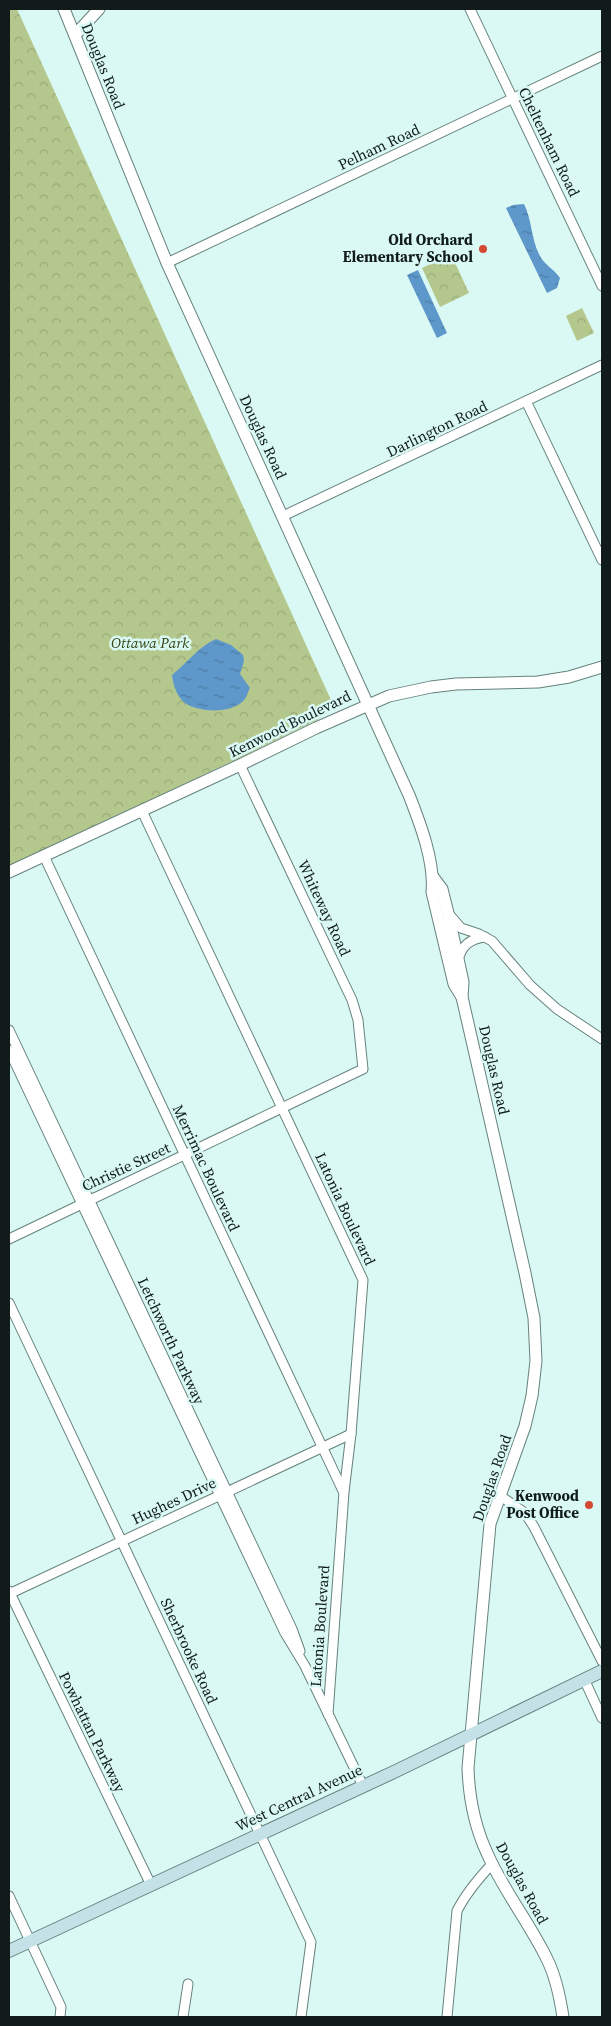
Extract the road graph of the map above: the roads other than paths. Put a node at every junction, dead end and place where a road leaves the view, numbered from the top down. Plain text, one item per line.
1 (64, 9) edge
2 (99, 9) edge
3 (470, 9) edge
4 (75, 35) junction
5 (602, 56) edge
6 (513, 99) junction
7 (167, 263) junction
8 (602, 286) edge
9 (602, 365) edge
10 (526, 401) junction
11 (283, 516) junction
12 (602, 560) edge
13 (602, 667) edge
14 (369, 703) junction
15 (240, 765) junction
16 (142, 811) junction
17 (44, 856) junction
18 (9, 872) edge
19 (433, 877) junction
20 (448, 913) junction
21 (485, 937) junction
22 (458, 960) junction
23 (462, 997) junction
24 (9, 1030) edge
25 (602, 1039) edge
26 (9, 1050) edge
27 (363, 1069) joint
28 (282, 1108) junction
29 (184, 1155) junction
30 (86, 1202) junction
31 (9, 1239) edge
32 (9, 1303) edge
33 (351, 1434) junction
34 (322, 1446) junction
35 (223, 1492) junction
36 (344, 1492) junction
37 (499, 1495) junction
38 (122, 1540) junction
39 (9, 1593) edge
40 (602, 1661) edge
41 (602, 1671) edge
42 (584, 1679) junction
43 (328, 1714) junction
44 (602, 1718) edge
45 (471, 1735) junction
46 (363, 1786) junction
47 (261, 1834) junction
48 (492, 1864) junction
49 (151, 1885) junction
50 (9, 1896) edge
51 (30, 1941) junction
52 (9, 1951) edge
53 (188, 1984) dead end
54 (60, 2017) edge
55 (183, 2017) edge
56 (301, 2017) edge
57 (447, 2017) edge
58 (563, 2017) edge

1 - 4 street, Douglas Road
2 - 4 street
3 - 6 street, Cheltenham Road
4 - 7 street, Douglas Road
5 - 6 street, Pelham Road
6 - 7 street, Pelham Road
6 - 8 street, Cheltenham Road
7 - 11 street, Douglas Road
9 - 10 street, Darlington Road
10 - 11 street, Darlington Road
10 - 12 street
11 - 14 street, Douglas Road
13 - 14 street, Kenwood Boulevard
14 - 15 street, Kenwood Boulevard
14 - 19 street, Douglas Road
15 - 16 street, Kenwood Boulevard
15 - 27 street, Whiteway Road
16 - 17 street, Kenwood Boulevard
16 - 28 street, Latonia Boulevard
17 - 18 street, Kenwood Boulevard
17 - 29 street, Merrimac Boulevard
19 - 20 street, Douglas Road
19 - 23 street, Douglas Road
20 - 21 street
20 - 22 street, Douglas Road
21 - 22 street
21 - 25 street
22 - 23 street, Douglas Road
23 - 37 street, Douglas Road
24 - 30 street, Letchworth Parkway
26 - 30 street, Letchworth Parkway
27 - 28 street, Christie Street
28 - 29 street, Christie Street
28 - 33 street, Latonia Boulevard
29 - 30 street, Christie Street
29 - 34 street, Merrimac Boulevard
30 - 31 street, Christie Street
30 - 35 street, Letchworth Parkway
32 - 38 street, Sherbrooke Road
33 - 34 street, Hughes Drive
33 - 36 street, Latonia Boulevard
34 - 35 street, Hughes Drive
34 - 36 street, Merrimac Boulevard
35 - 38 street, Hughes Drive
35 - 43 street, Letchworth Parkway
36 - 43 street, Latonia Boulevard
37 - 40 street
37 - 45 street, Douglas Road
38 - 39 street, Hughes Drive
38 - 47 street, Sherbrooke Road
39 - 49 street, Powhattan Parkway
41 - 42 main road, West Central Avenue
42 - 44 street
42 - 45 main road, West Central Avenue
43 - 46 street, Letchworth Parkway
45 - 46 main road, West Central Avenue
45 - 48 street, Douglas Road
46 - 47 main road, West Central Avenue
47 - 49 main road, West Central Avenue
47 - 56 street, Sherbrooke Road
48 - 57 street
48 - 58 street, Douglas Road
49 - 51 main road, West Central Avenue
50 - 51 street
51 - 52 main road, West Central Avenue
51 - 54 street
53 - 55 street

